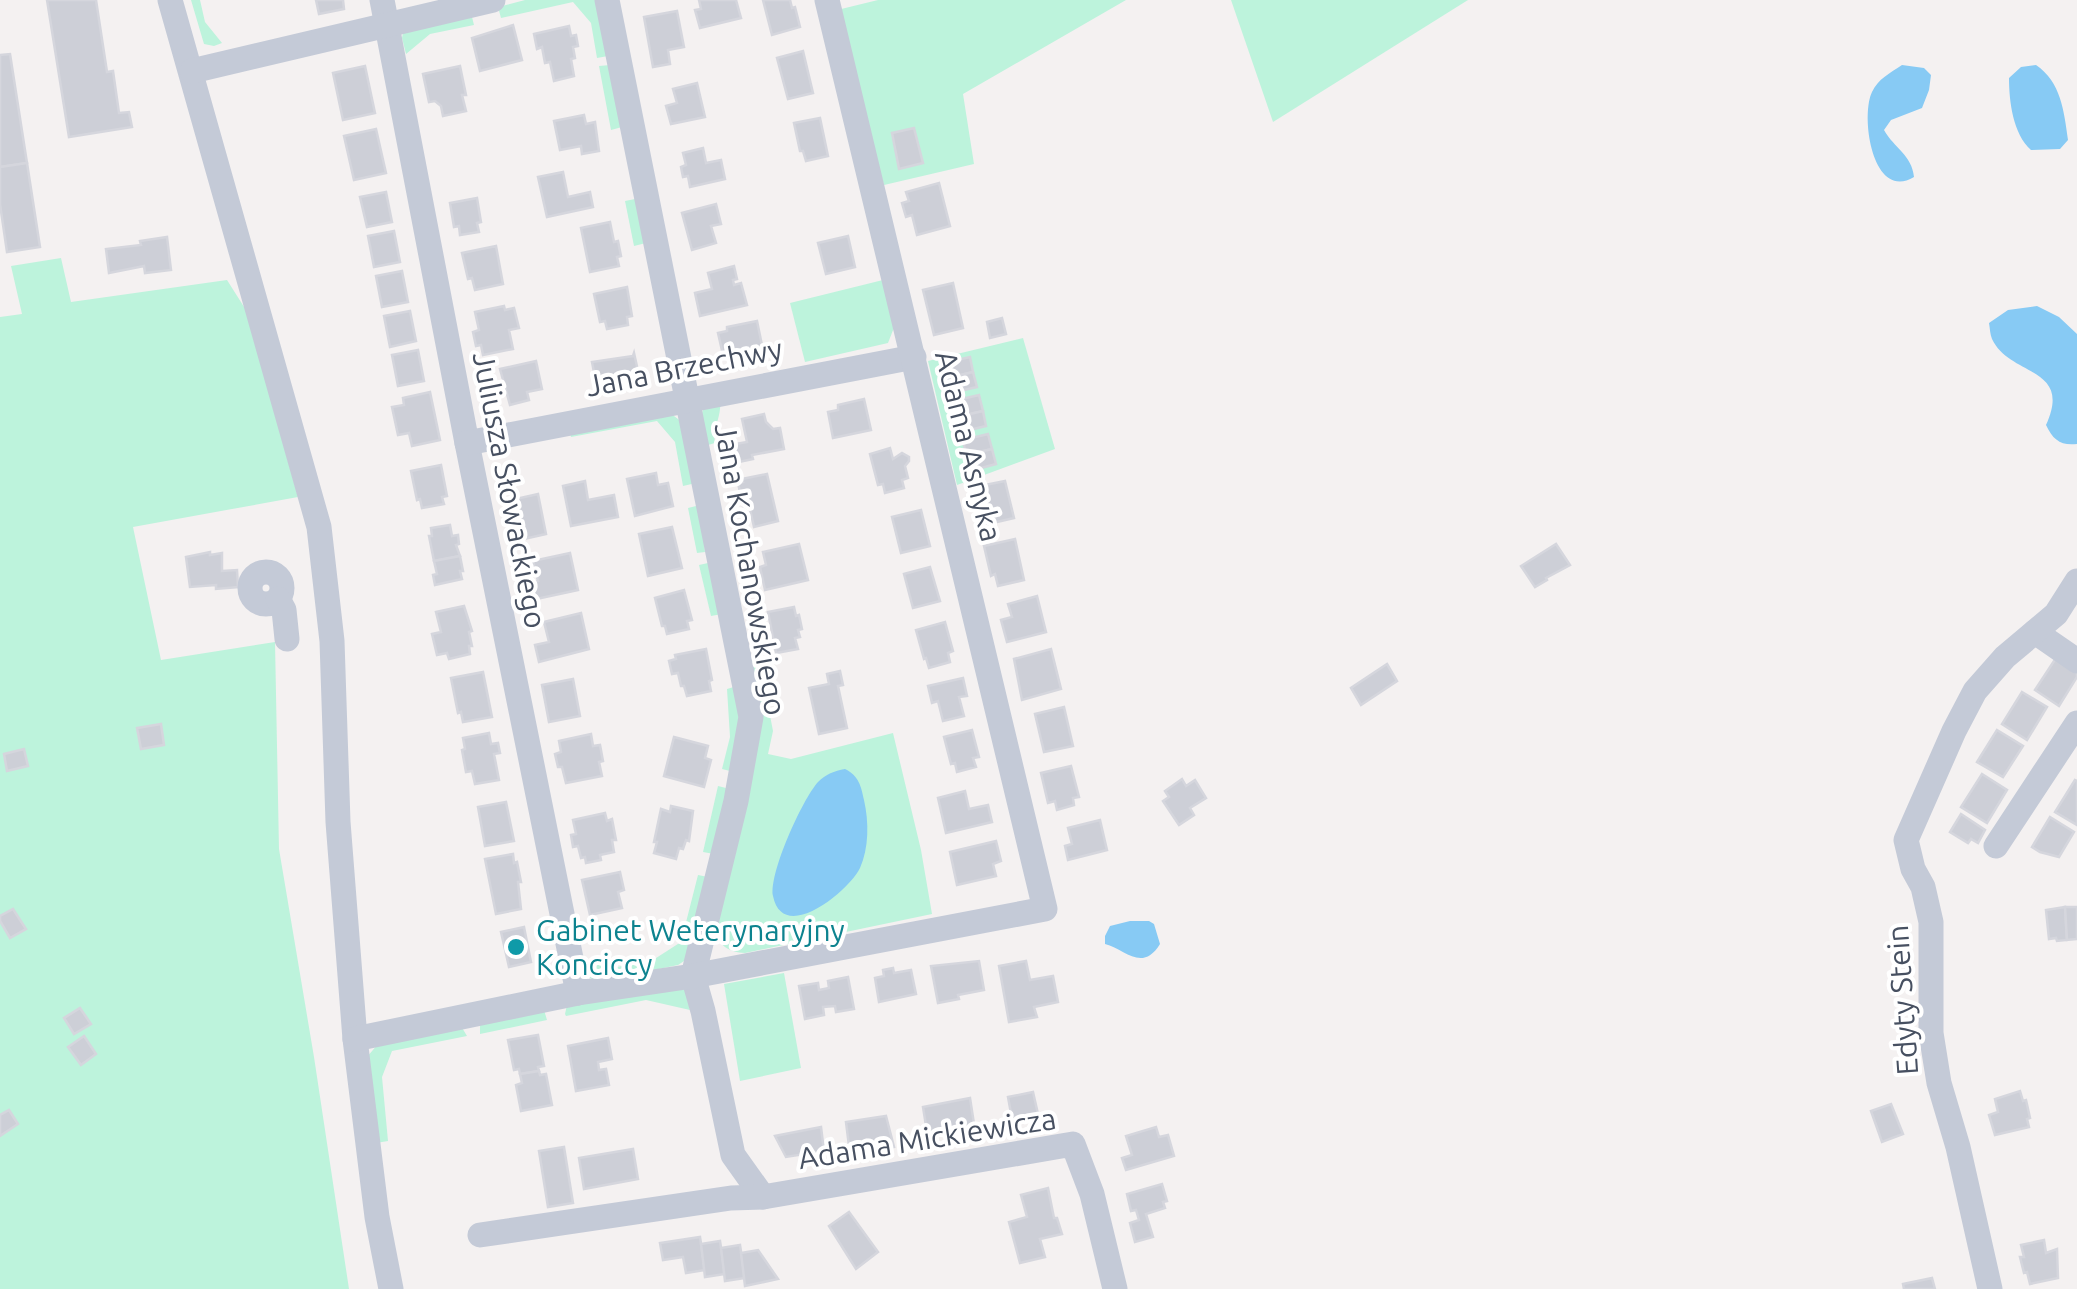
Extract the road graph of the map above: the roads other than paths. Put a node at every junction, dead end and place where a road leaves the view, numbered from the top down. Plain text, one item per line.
1 (170, 0) edge
2 (493, 0) edge
3 (607, 0) edge
4 (827, 0) edge
5 (384, 13) edge
6 (192, 71) junction
7 (914, 357) junction
8 (687, 399) junction
9 (467, 443) junction
10 (2077, 581) edge
11 (278, 599) dead end
12 (2035, 632) junction
13 (287, 639) dead end
14 (2077, 661) edge
15 (2077, 723) edge
16 (1996, 846) dead end
17 (693, 976) junction
18 (578, 993) junction
19 (355, 1039) junction
20 (763, 1198) junction
21 (480, 1235) dead end
22 (390, 1289) edge
23 (1116, 1289) edge
24 (1990, 1289) edge

1 - 6 street
2 - 5 street
3 - 8 street, Jana Kochanowskiego
4 - 7 street, Adama Asnyka
5 - 6 street
5 - 9 street, Juliusza Słowackiego
6 - 19 street
7 - 8 street, Jana Brzechwy
7 - 17 street, Adama Asnyka
8 - 9 street, Jana Brzechwy
8 - 17 street, Jana Kochanowskiego
9 - 18 street, Juliusza Słowackiego
10 - 12 street, Edyty Stein
11 - 13 street
12 - 14 street
12 - 24 street, Edyty Stein
15 - 16 street
17 - 18 street
17 - 20 street, Jana Kochanowskiego
18 - 19 street
19 - 22 street
20 - 21 street
20 - 23 street, Adama Mickiewicza

